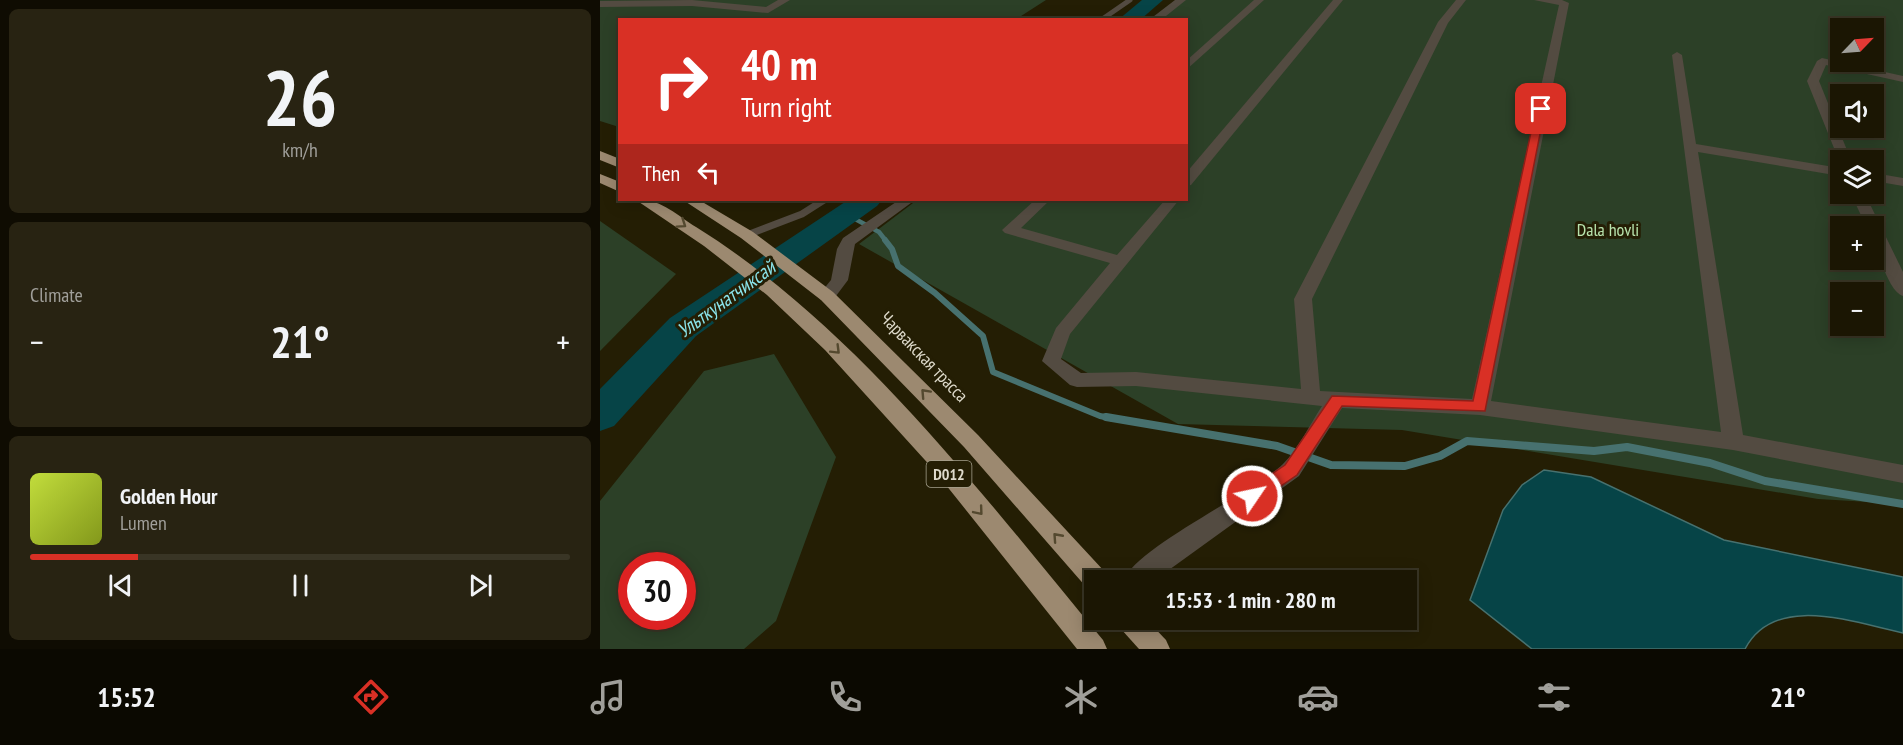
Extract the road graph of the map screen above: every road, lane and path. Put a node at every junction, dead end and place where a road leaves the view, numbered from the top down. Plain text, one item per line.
1 (785, 0) edge
2 (1130, 0) edge
3 (1181, 0) edge
4 (1259, 0) edge
5 (1338, 0) edge
6 (1461, 0) edge
7 (1539, 0) edge
8 (605, 2) edge
9 (695, 2) edge
10 (1104, 18) edge
11 (1157, 18) edge
12 (1677, 55) dead end
13 (1188, 65) edge
14 (1903, 79) edge
15 (1690, 147) junction
16 (1840, 150) edge
17 (600, 155) edge
18 (618, 163) edge
19 (1830, 170) edge
20 (600, 178) edge
21 (1884, 179) edge
22 (1188, 180) edge
23 (1903, 182) edge
24 (618, 187) edge
25 (645, 201) edge
26 (692, 201) edge
27 (822, 201) edge
28 (907, 201) edge
29 (1041, 201) edge
30 (1171, 201) edge
31 (1863, 204) edge
32 (747, 236) junction
33 (1121, 261) junction
34 (1903, 290) edge
35 (824, 293) junction
36 (1311, 396) junction
37 (1337, 400) junction
38 (1480, 407) junction
39 (1733, 442) junction
40 (1903, 474) edge
41 (1087, 570) edge
42 (1149, 570) edge
43 (1139, 630) edge
44 (1094, 649) edge
45 (1157, 649) edge

1 - 9 street
2 - 10 lane
3 - 11 street
4 - 13 street
5 - 22 street
6 - 36 street
7 - 38 street
8 - 9 street
12 - 15 street
14 - 16 street
15 - 19 street
15 - 39 street
17 - 18 highway
20 - 24 highway
21 - 23 street
25 -> 44 highway, D012
26 - 32 highway, Чарвакская трасса / D012
27 - 32 lane
28 - 35 street
29 - 33 street
30 - 33 street
31 - 34 street
32 - 35 highway, Чарвакская трасса / D012
33 - 36 street
41 -> 35 highway, Чарвакская трасса / D012
36 - 37 street
37 - 38 street
37 - 42 street
38 - 39 street
39 - 40 street
43 - 45 highway

